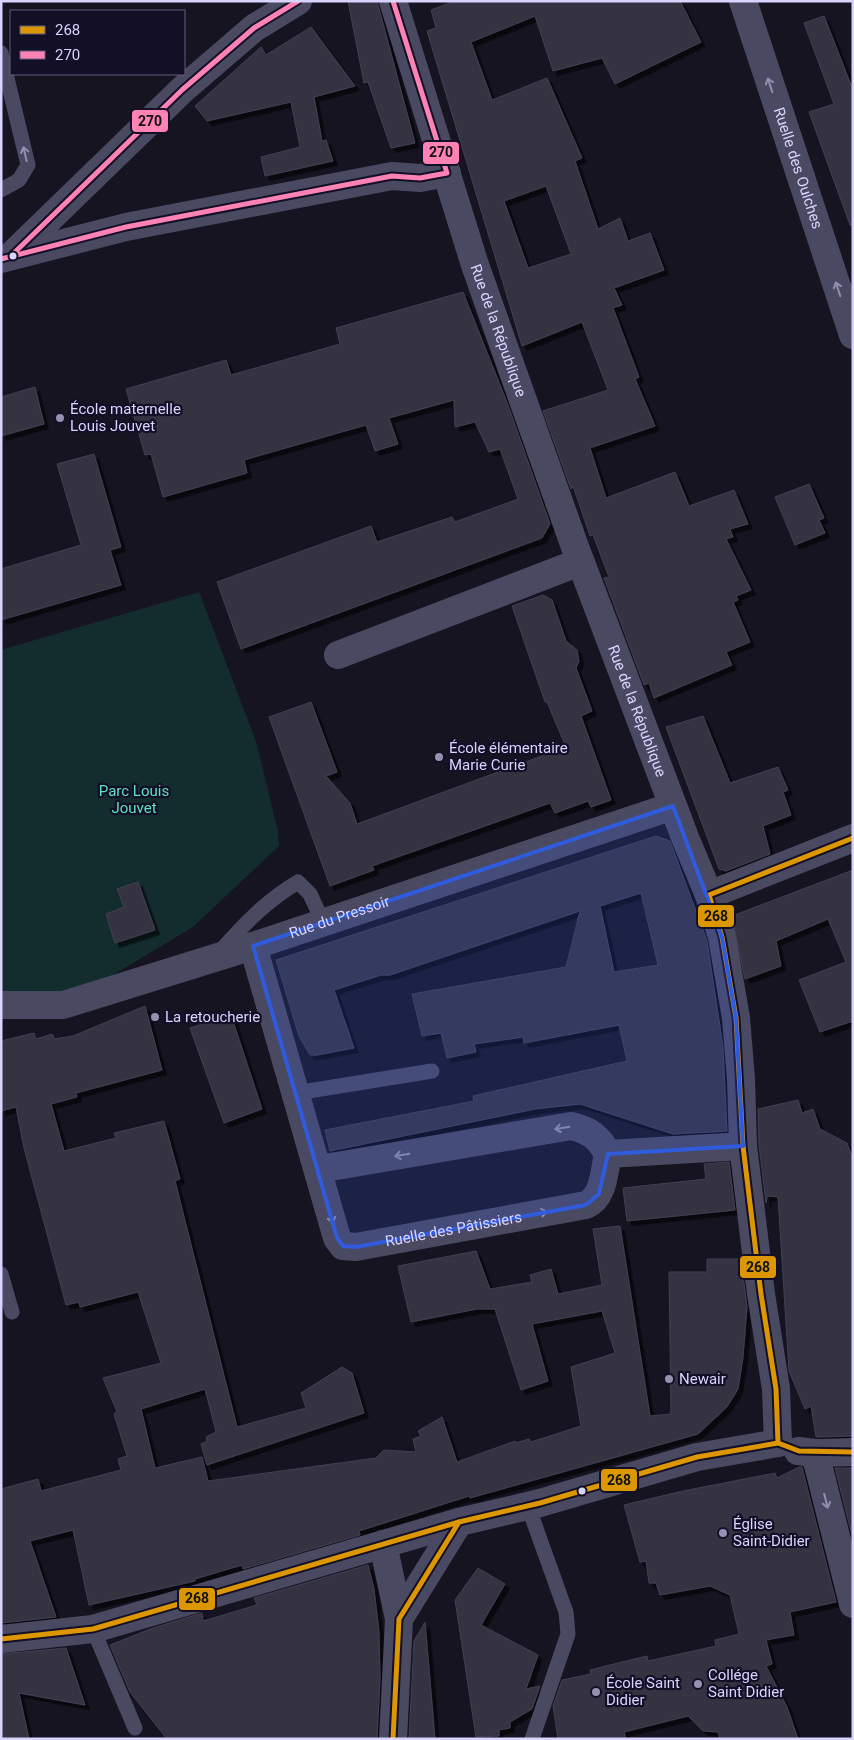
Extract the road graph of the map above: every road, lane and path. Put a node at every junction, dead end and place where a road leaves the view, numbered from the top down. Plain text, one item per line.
1 (298, 1) edge
2 (393, 1) edge
3 (743, 1) edge
4 (1, 54) edge
5 (446, 173) junction
6 (1, 190) edge
7 (4, 261) edge
8 (853, 335) edge
9 (580, 562) junction
10 (338, 655) dead end
11 (673, 806) junction
12 (853, 838) edge
13 (709, 895) junction
14 (323, 922) junction
15 (253, 946) junction
16 (214, 958) junction
17 (1, 1005) edge
18 (432, 1071) dead end
19 (296, 1093) junction
20 (743, 1146) junction
21 (608, 1154) junction
22 (319, 1169) junction
23 (1, 1274) edge
24 (12, 1312) dead end
25 (778, 1443) junction
26 (853, 1452) edge
27 (815, 1453) junction
28 (528, 1506) junction
29 (459, 1522) junction
30 (383, 1544) junction
31 (853, 1604) edge
32 (398, 1619) junction
33 (93, 1629) junction
34 (1, 1639) edge
35 (135, 1728) dead end
36 (393, 1739) edge
37 (532, 1739) edge

1 - 7 street
2 - 5 street, Rue de la République
8 -> 3 street, Ruelle des Oulches
6 -> 4 lane
5 - 7 street
5 - 9 street, Rue de la République
9 - 10 street
9 - 11 street, Rue de la République
11 - 13 street, Rue de la République
11 - 14 street, Rue du Pressoir
12 - 13 street
13 - 20 street, Rue de la République
14 - 15 street, Rue du Pressoir
14 - 16 lane
15 - 16 street, Rue du Pressoir
15 - 19 street, Ruelle des Pâtissiers
16 - 17 street, Rue du Pressoir
18 - 19 lane
19 - 22 street, Ruelle des Pâtissiers
20 - 21 street
20 - 25 street, Rue de la République
21 -> 22 street
22 -> 21 street, Ruelle des Pâtissiers
23 - 24 lane
25 - 27 street
25 - 28 street
26 - 27 street
27 -> 31 street
28 - 29 street
28 - 37 lane
29 - 30 street
29 - 32 street
30 - 32 street
30 - 33 street
32 - 36 street
33 - 34 street
33 - 35 lane

